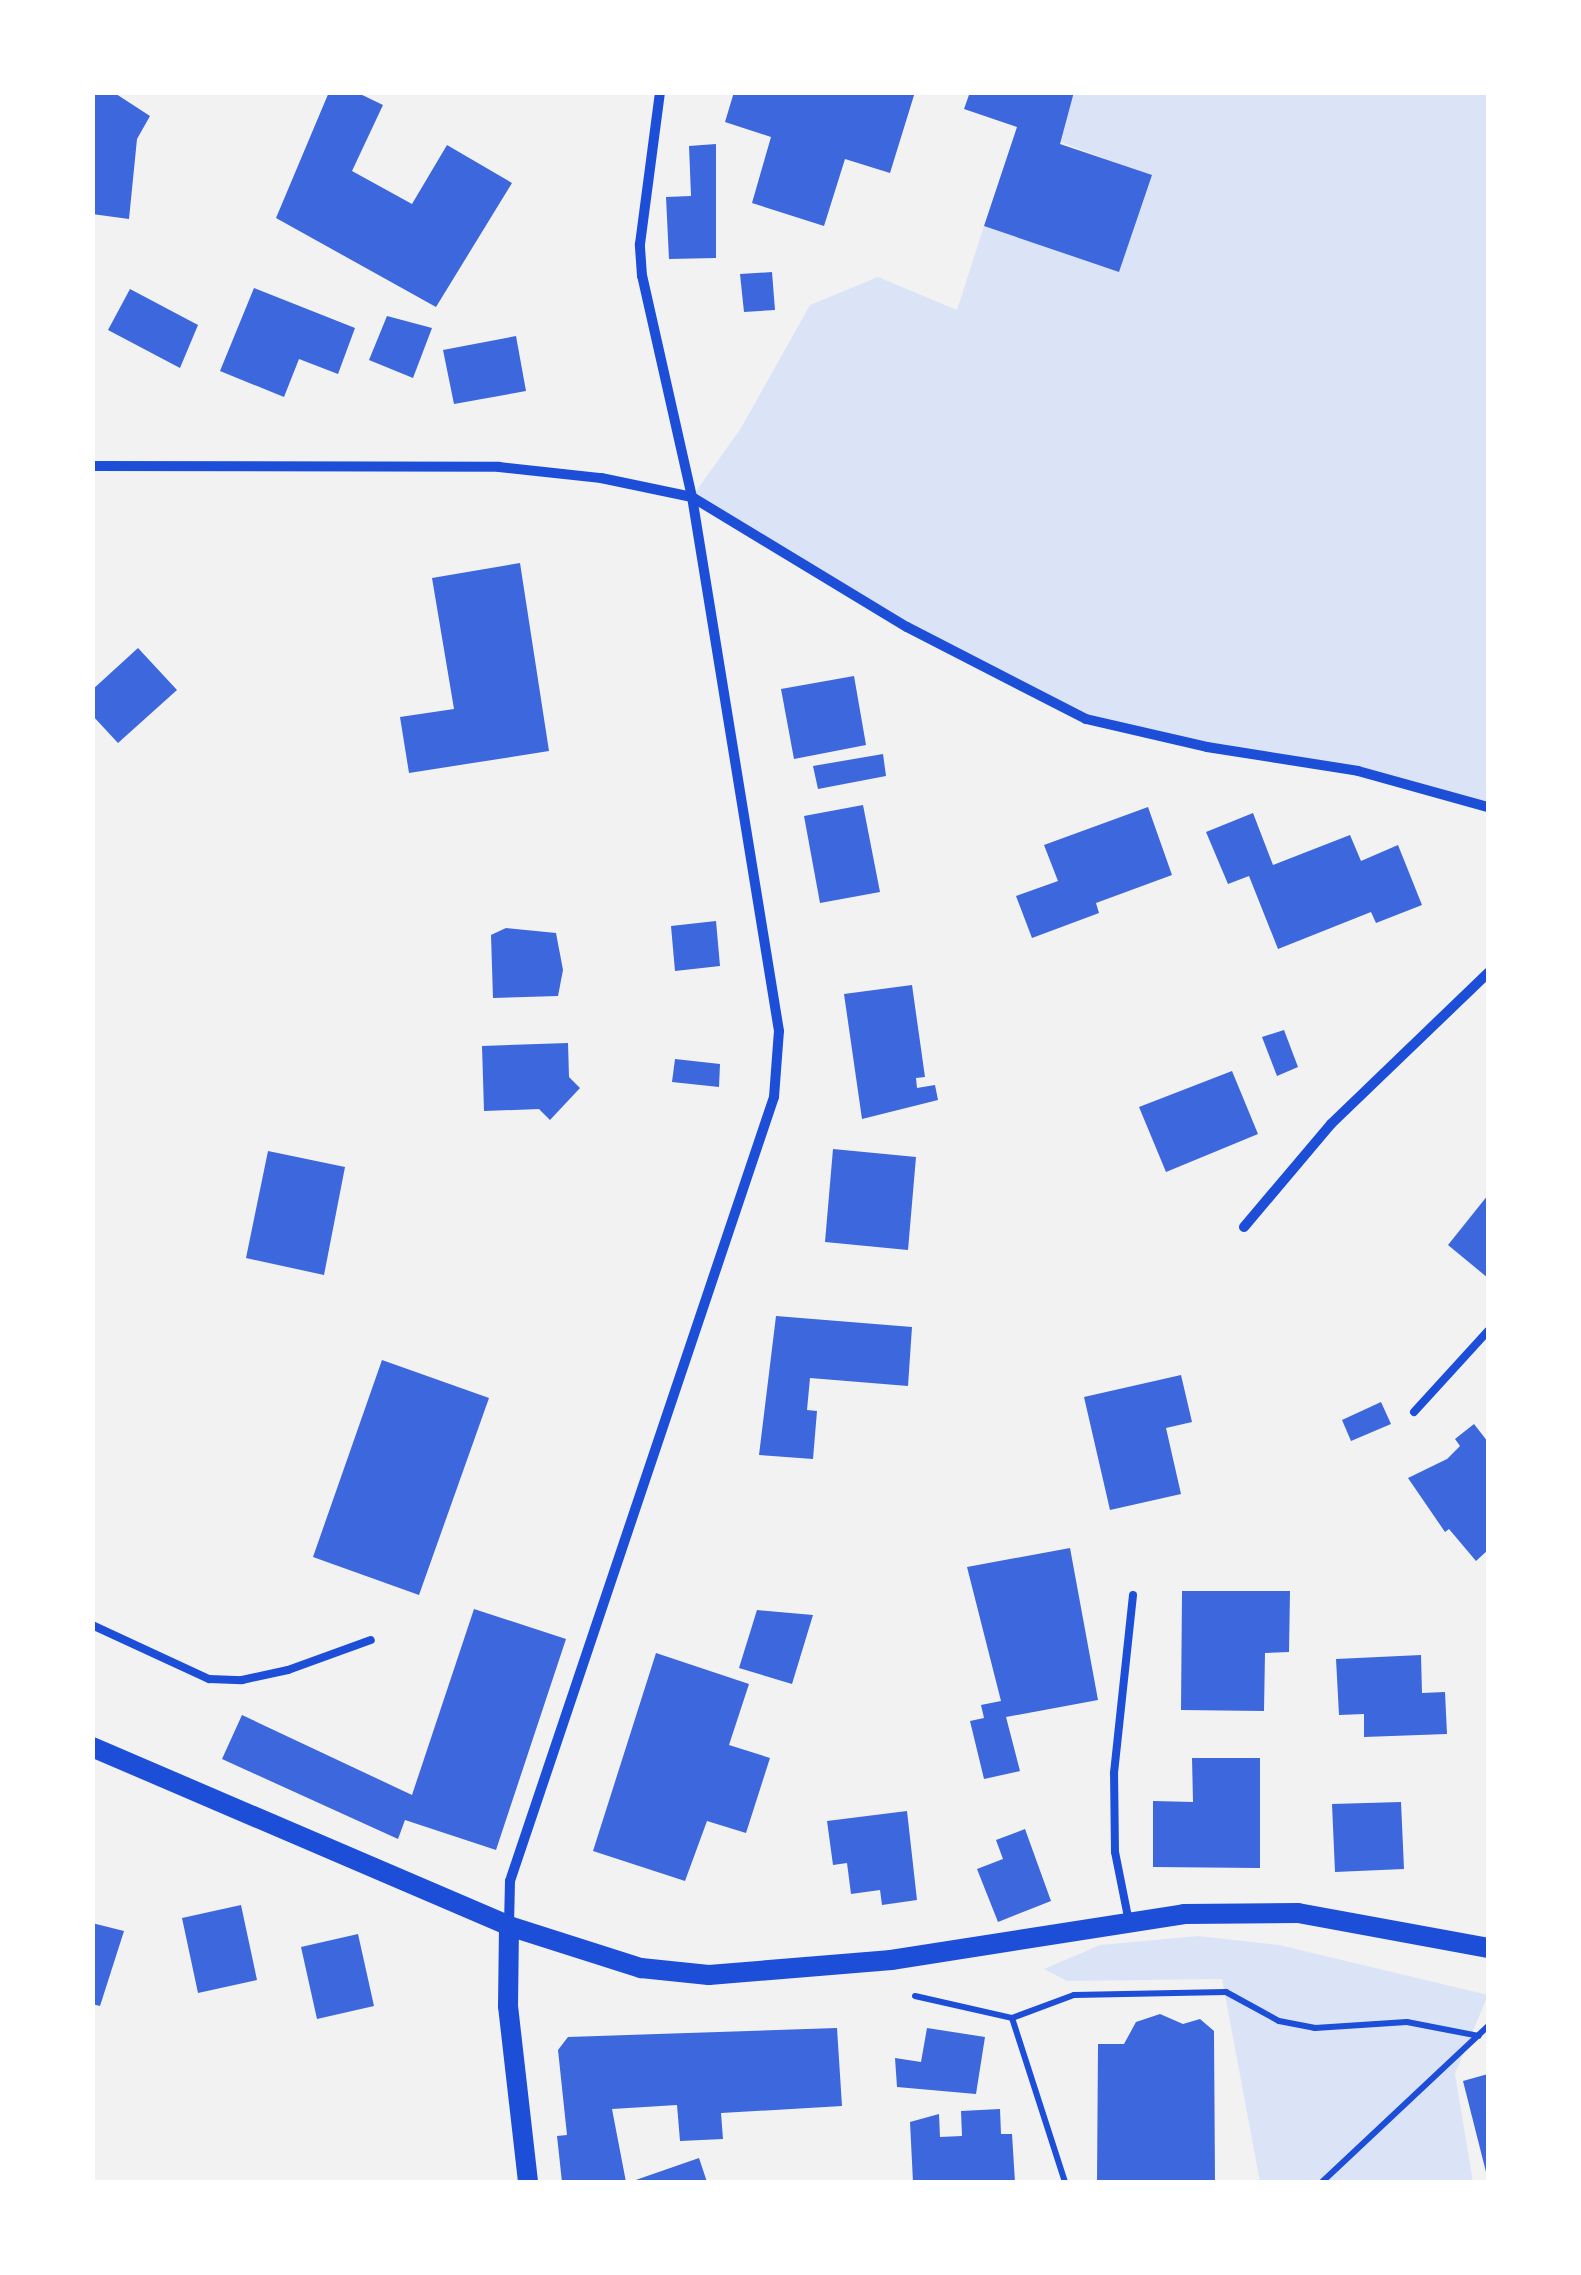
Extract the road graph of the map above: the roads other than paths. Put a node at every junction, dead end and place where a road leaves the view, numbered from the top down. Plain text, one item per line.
1 (660, 92) edge
2 (92, 466) edge
3 (692, 498) junction
4 (1488, 807) edge
5 (1488, 973) edge
6 (1244, 1227) dead end
7 (1488, 1331) edge
8 (1414, 1412) dead end
9 (1133, 1595) dead end
10 (92, 1625) edge
11 (371, 1640) dead end
12 (92, 1747) edge
13 (1129, 1922) junction
14 (509, 1926) junction
15 (1488, 1948) edge
16 (528, 2182) edge

1 - 3 street
2 - 3 street
3 - 4 street
3 - 14 street
5 - 6 street
7 - 8 lane
9 - 13 lane
10 - 11 lane
12 - 14 main road
13 - 14 main road
13 - 15 main road
14 - 16 main road

